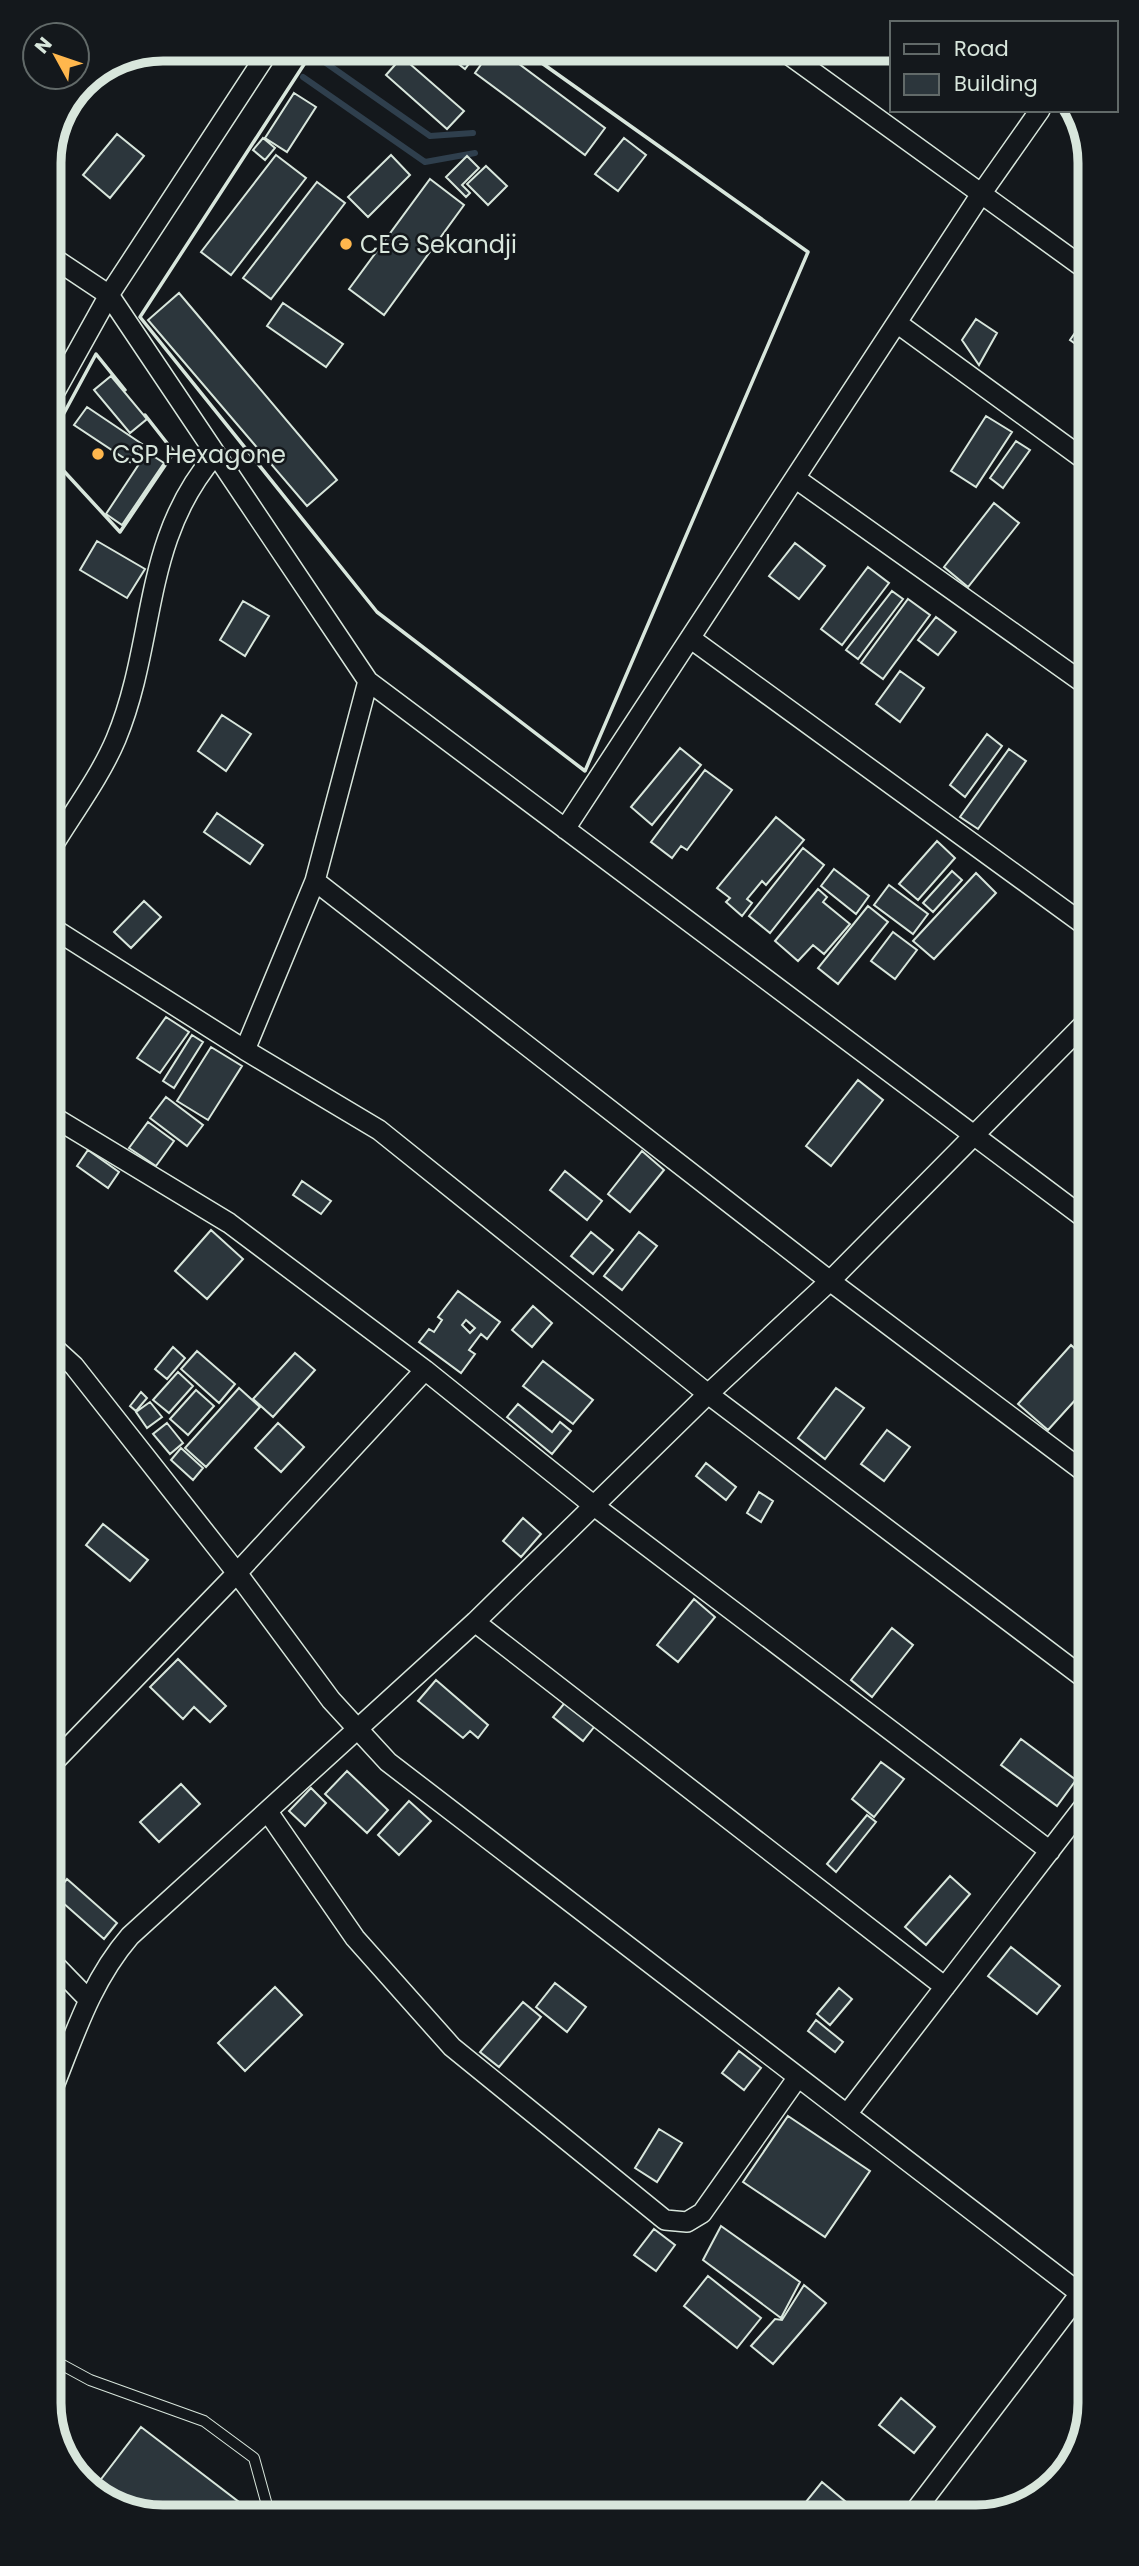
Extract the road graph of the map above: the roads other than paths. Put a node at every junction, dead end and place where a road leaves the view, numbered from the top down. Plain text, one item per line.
1 (262, 61) edge
2 (798, 61) edge
3 (1039, 112) edge
4 (981, 194) junction
5 (61, 262) edge
6 (1078, 264) edge
7 (109, 295) junction
8 (897, 323) junction
9 (61, 381) edge
10 (215, 454) junction
11 (1078, 455) edge
12 (795, 478) junction
13 (690, 638) junction
14 (1078, 679) edge
15 (368, 681) junction
16 (565, 830) junction
17 (61, 832) edge
18 (315, 881) junction
19 (1078, 920) edge
20 (61, 933) edge
21 (1078, 1030) edge
22 (245, 1050) junction
23 (61, 1121) edge
24 (974, 1133) junction
25 (1078, 1213) edge
26 (830, 1282) junction
27 (61, 1354) edge
28 (425, 1370) junction
29 (708, 1394) junction
30 (1078, 1468) edge
31 (593, 1505) junction
32 (237, 1573) junction
33 (475, 1622) junction
34 (1078, 1673) edge
35 (358, 1731) junction
36 (61, 1755) edge
37 (268, 1812) junction
38 (1078, 1814) edge
39 (1050, 1851) junction
40 (61, 1971) edge
41 (945, 1987) junction
42 (88, 1999) junction
43 (61, 2068) edge
44 (798, 2077) junction
45 (847, 2114) junction
46 (1078, 2293) edge
47 (1078, 2306) edge
48 (61, 2364) edge
49 (267, 2505) edge
50 (920, 2505) edge

1 - 7 street
2 - 4 street
3 - 4 street
4 - 6 street
4 - 8 street
5 - 7 street
7 - 9 street
7 - 10 street
8 - 11 street
8 - 12 street
10 - 15 street
10 - 17 street
12 - 13 street
12 - 14 street
13 - 16 street
13 - 19 street
15 - 16 street
15 - 18 street
16 - 24 street
18 - 22 street
18 - 26 street
20 - 22 street
21 - 24 street
22 - 29 street
23 - 28 street
24 - 25 street
24 - 26 street
26 - 29 street
26 - 30 street
27 - 32 street
28 - 31 street
28 - 32 street
29 - 31 street
29 - 34 street
31 - 33 street
31 - 39 street
32 - 35 street
32 - 36 street
33 - 35 street
33 - 41 street
35 - 37 street
35 - 44 street
37 - 42 street
37 - 44 street
38 - 39 street
39 - 41 street
40 - 42 street
41 - 45 street
42 - 43 street
44 - 45 street
45 - 46 street
47 - 50 street
48 - 49 lane

